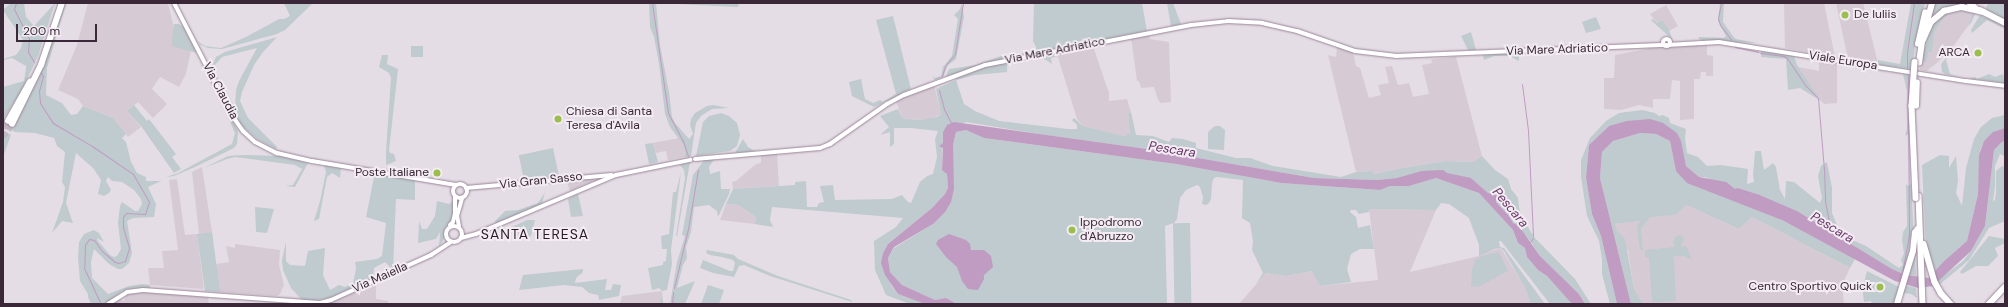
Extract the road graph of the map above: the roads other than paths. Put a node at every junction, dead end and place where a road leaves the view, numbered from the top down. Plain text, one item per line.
1 (58, 3) edge
2 (62, 3) edge
3 (174, 3) edge
4 (1928, 3) edge
5 (1932, 3) edge
6 (1965, 3) edge
7 (1970, 3) edge
8 (1977, 9) junction
9 (1983, 12) junction
10 (2005, 23) edge
11 (1923, 40) junction
12 (1665, 44) junction
13 (1680, 44) junction
14 (1457, 53) junction
15 (1440, 56) junction
16 (1917, 62) junction
17 (2005, 86) edge
18 (695, 159) dead end
19 (690, 160) dead end
20 (603, 177) junction
21 (442, 182) junction
22 (456, 185) junction
23 (466, 188) junction
24 (453, 191) junction
25 (456, 197) junction
26 (462, 198) junction
27 (448, 227) junction
28 (459, 227) junction
29 (1919, 229) junction
30 (445, 236) junction
31 (461, 238) junction
32 (451, 242) junction
33 (439, 250) junction
34 (2005, 287) edge
35 (2005, 292) edge
36 (1951, 303) edge
37 (108, 304) edge
38 (1897, 304) edge
39 (1920, 304) edge
40 (1923, 304) edge
41 (1989, 304) edge
42 (1994, 304) edge

1 - 2 highway
3 - 21 main road, Via Claudia
4 - 16 highway
5 - 11 highway
6 - 8 highway
7 - 8 highway
8 - 9 highway
9 - 10 highway
9 - 11 highway
11 - 16 highway
12 - 13 main road, Viale Europa
12 - 13 main road, Viale Europa
12 - 14 main road, Via Mare Adriatico
13 - 17 main road, Viale Europa
14 - 15 main road, Via Mare Adriatico
14 - 15 main road, Via Mare Adriatico
15 - 18 main road, Via Mare Adriatico
16 - 29 highway, bridge
19 - 20 main road, Via Gran Sasso
20 - 23 main road, Via Gran Sasso
20 - 31 main road
21 - 22 main road
21 - 24 main road
22 - 23 main road
22 - 24 main road
23 - 26 main road
24 - 25 main road
25 - 26 main road
25 - 27 main road
26 - 28 main road
27 - 28 main road
27 - 30 main road
28 - 31 main road
29 - 36 highway
29 - 38 highway
29 - 39 highway
29 - 40 highway
30 - 32 main road
30 - 33 main road
31 - 32 main road
32 - 33 main road, Via Maiella
33 - 37 main road, Via Maiella
34 - 41 highway
35 - 42 highway

